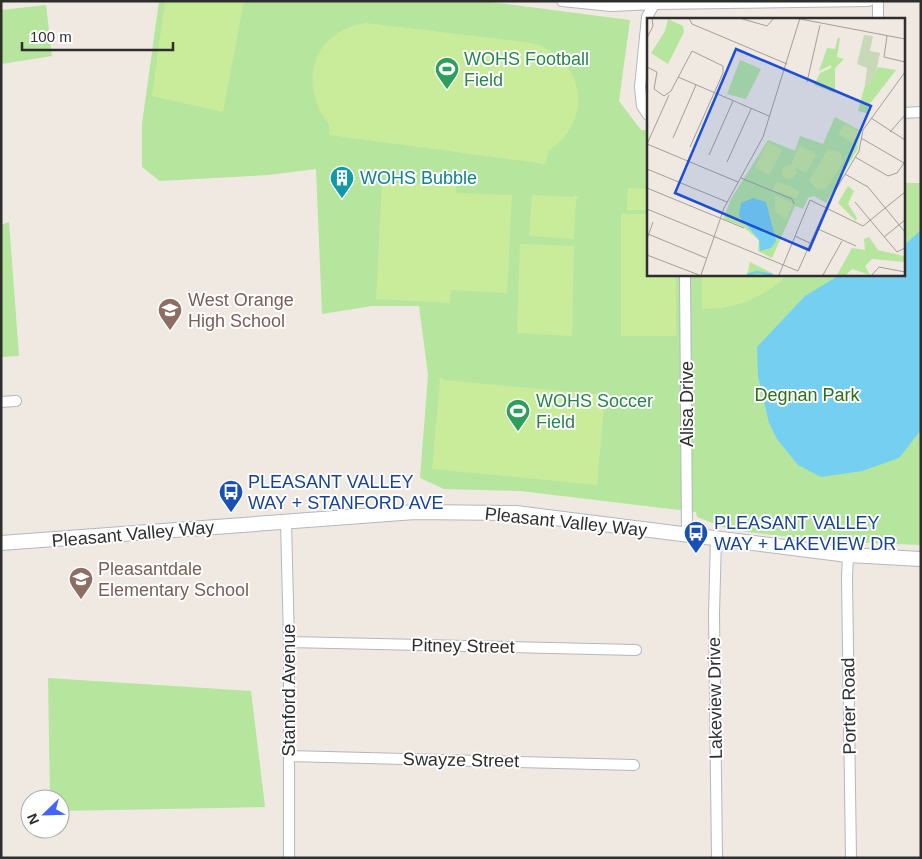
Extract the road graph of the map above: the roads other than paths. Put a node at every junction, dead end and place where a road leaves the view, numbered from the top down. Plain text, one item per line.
1 (562, 1) edge
2 (869, 1) edge
3 (878, 1) edge
4 (655, 2) edge
5 (784, 2) edge
6 (878, 18) edge
7 (921, 112) edge
8 (904, 113) edge
9 (647, 114) edge
10 (686, 275) edge
11 (16, 401) dead end
12 (1, 402) edge
13 (286, 522) junction
14 (687, 535) junction
15 (716, 538) junction
16 (1, 543) edge
17 (848, 555) junction
18 (921, 559) edge
19 (290, 642) junction
20 (636, 650) dead end
21 (289, 756) junction
22 (634, 764) dead end
23 (289, 858) edge
24 (717, 858) edge
25 (851, 858) edge

1 - 4 street
2 - 5 street
3 - 6 street
4 - 5 street
4 - 9 street
7 - 8 street
10 - 14 street, Alisa Drive
11 - 12 street
13 - 14 main road, Pleasant Valley Way
13 - 16 main road, Pleasant Valley Way
13 - 19 street, Stanford Avenue
14 - 15 main road, Pleasant Valley Way
15 - 17 main road, Pleasant Valley Way
15 - 24 street, Lakeview Drive
17 - 18 main road, Pleasant Valley Way
17 - 25 street, Porter Road
19 - 20 street, Pitney Street
19 - 21 street, Stanford Avenue
21 - 22 street, Swayze Street
21 - 23 street, Stanford Avenue

